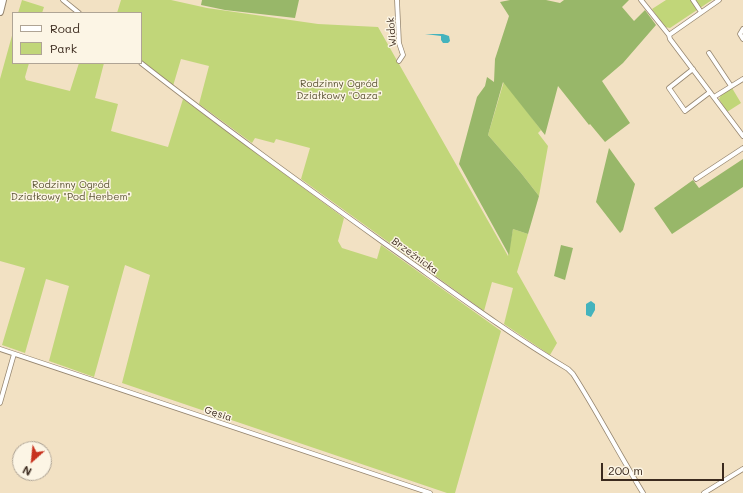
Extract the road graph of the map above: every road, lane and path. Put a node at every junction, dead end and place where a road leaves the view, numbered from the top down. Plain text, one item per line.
1 (3, 0) edge
2 (63, 0) edge
3 (397, 0) edge
4 (641, 0) edge
5 (693, 0) edge
6 (719, 0) edge
7 (0, 12) edge
8 (78, 12) edge
9 (701, 12) junction
10 (743, 29) edge
11 (669, 34) junction
12 (743, 40) edge
13 (709, 53) dead end
14 (399, 61) dead end
15 (142, 64) edge
16 (693, 69) junction
17 (743, 79) edge
18 (731, 86) junction
19 (710, 92) junction
20 (714, 97) junction
21 (743, 136) edge
22 (743, 148) edge
23 (696, 180) dead end
24 (0, 349) edge
25 (14, 354) junction
26 (0, 403) edge
27 (743, 469) edge
28 (430, 493) edge
29 (643, 493) edge
30 (704, 493) edge

1 - 7 main road
2 - 8 street
3 - 14 street, Widok
4 - 11 street
5 - 9 street
6 - 9 street
9 - 11 street
10 - 12 street
11 - 16 street
13 - 18 street
15 - 29 street, Brzeźnicka
16 - 19 street
16 - 19 street
17 - 18 street
18 - 20 street
19 - 20 street
20 - 21 street
22 - 23 street
24 - 25 street, Gęsia
25 - 26 street
25 - 28 street, Gęsia
27 - 30 street

